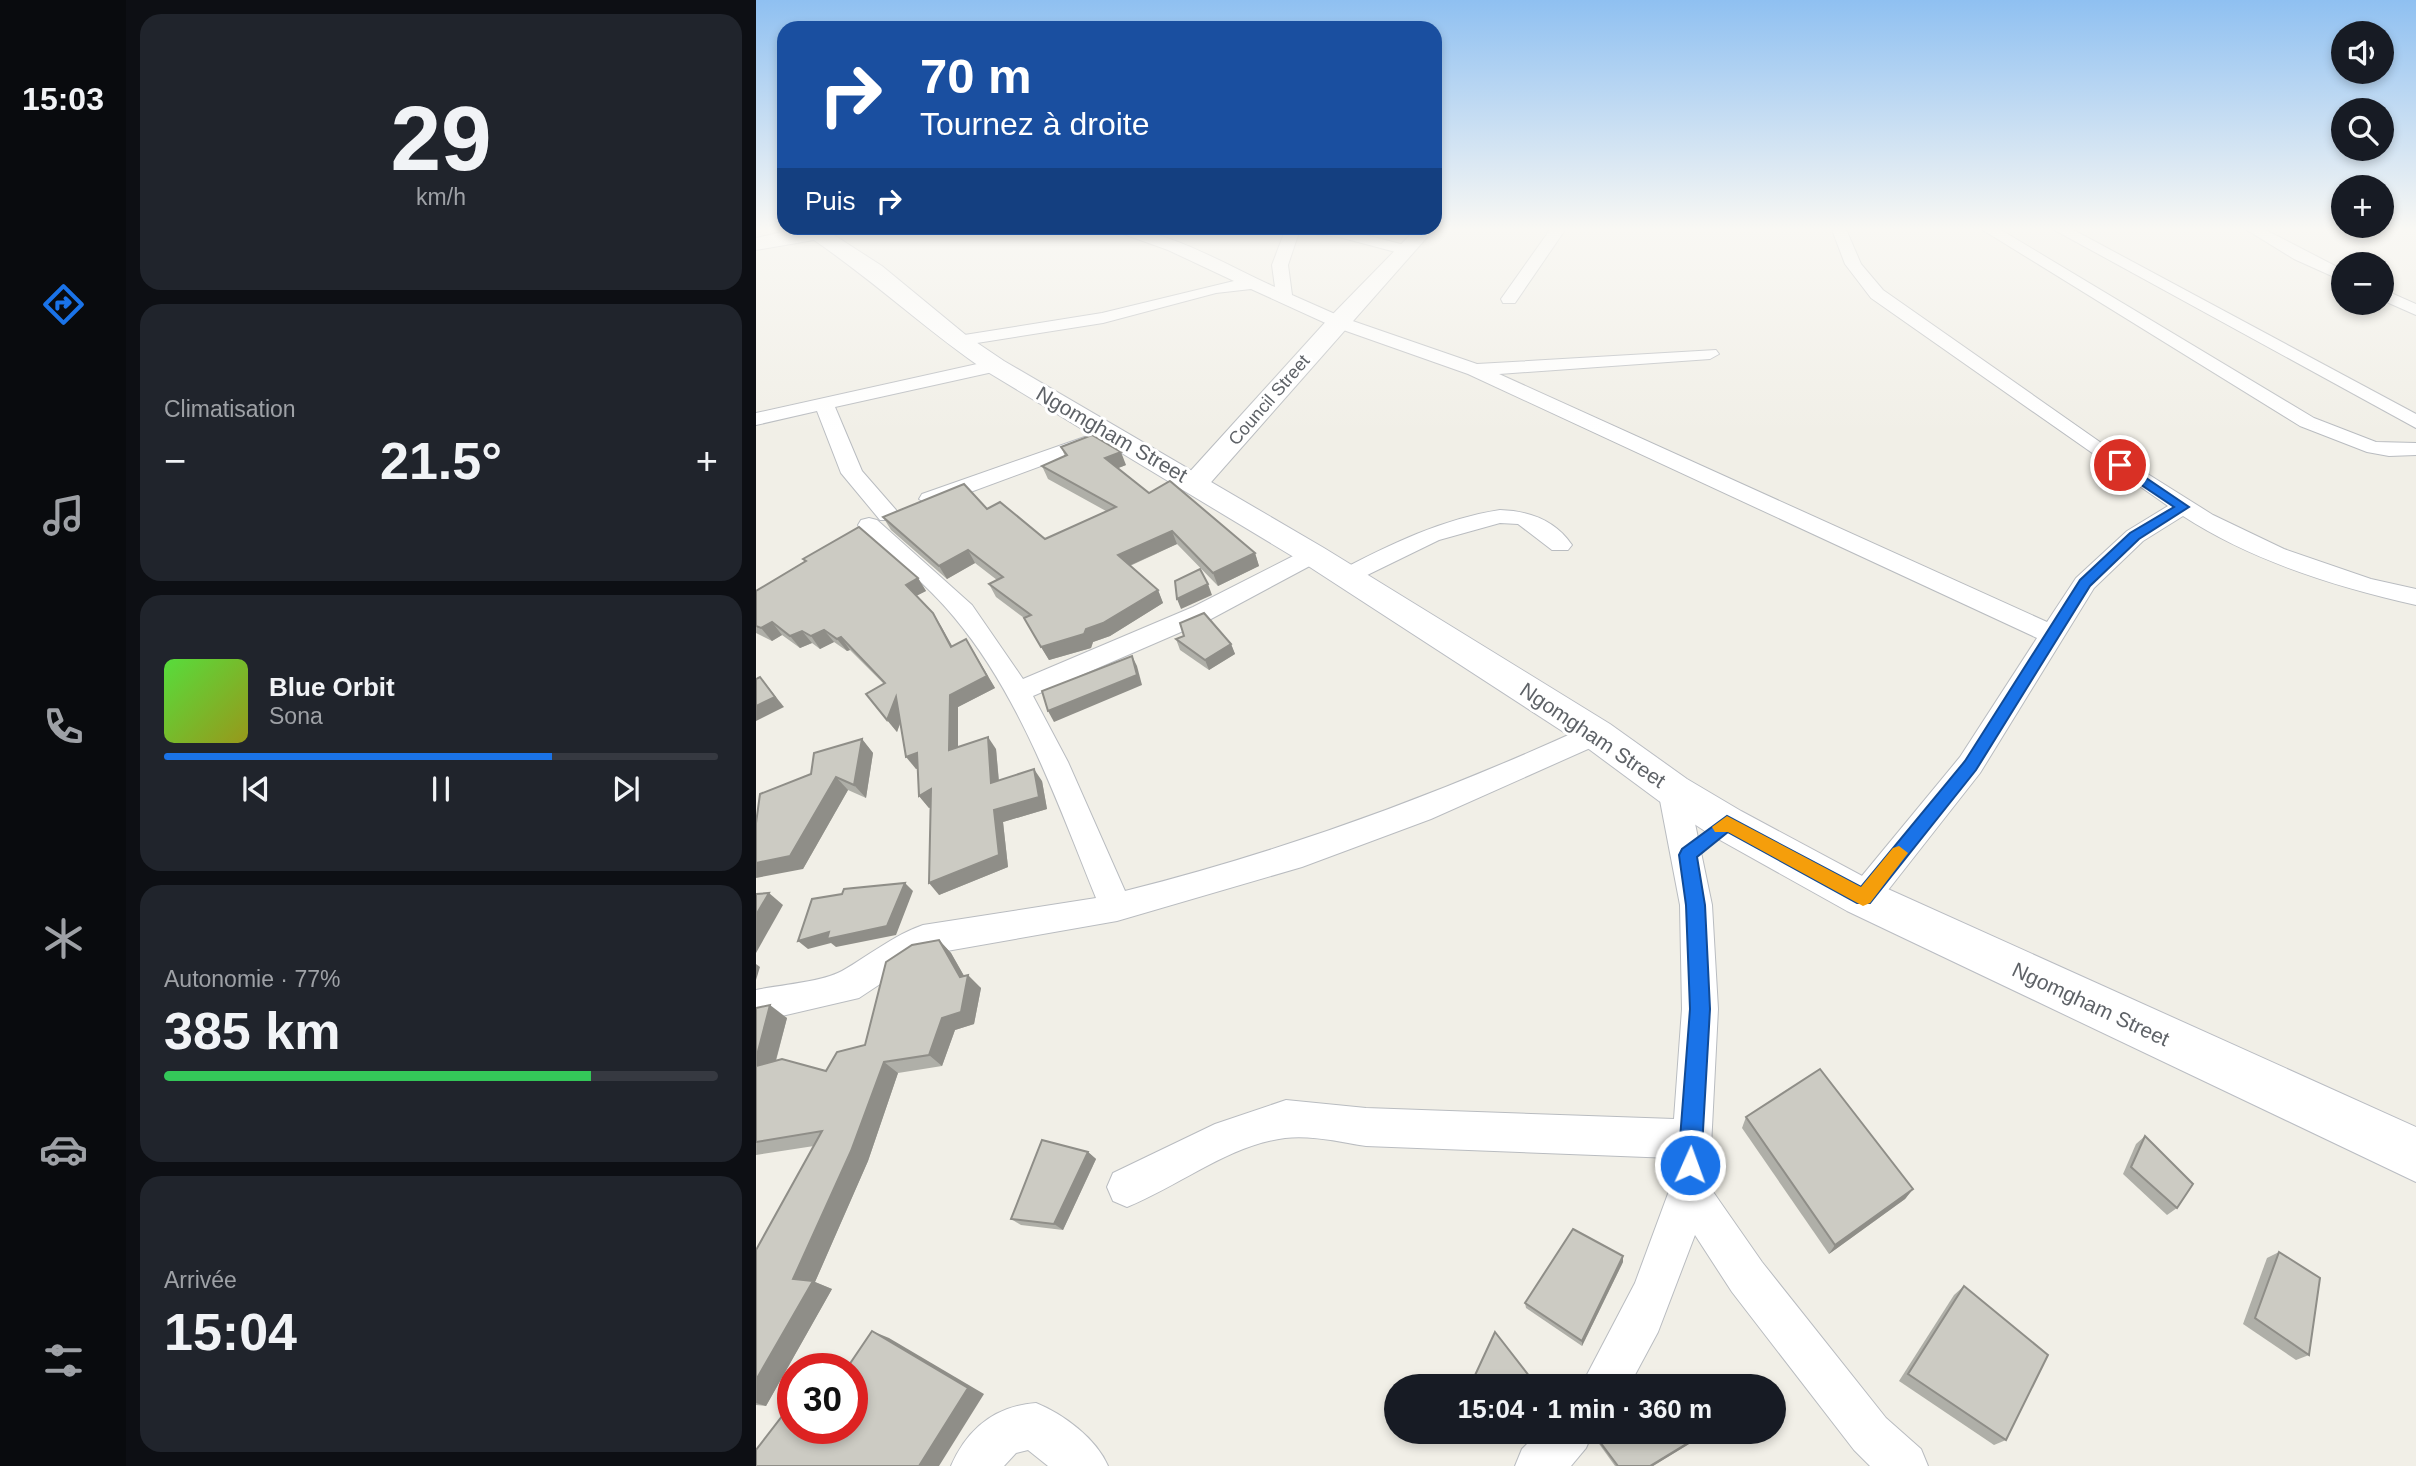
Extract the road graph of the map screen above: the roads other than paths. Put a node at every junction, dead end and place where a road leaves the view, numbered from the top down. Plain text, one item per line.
1 (903, 295) edge
2 (1187, 295) edge
3 (1363, 295) edge
4 (1512, 295) edge
5 (1879, 295) edge
6 (2098, 295) edge
7 (2182, 295) edge
8 (1284, 296) edge
9 (1509, 299) dead end
10 (2394, 300) edge
11 (2416, 310) edge
12 (1338, 322) junction
13 (958, 341) junction
14 (1710, 354) dead end
15 (995, 366) junction
16 (1475, 370) junction
17 (824, 404) junction
18 (756, 419) edge
19 (2416, 422) edge
20 (1112, 433) junction
21 (2416, 449) edge
22 (1180, 474) junction
23 (2182, 507) junction
24 (868, 526) junction
25 (1560, 545) dead end
26 (1313, 555) junction
27 (1347, 576) junction
28 (2416, 597) edge
29 (2050, 634) junction
30 (1017, 692) junction
31 (1597, 733) junction
32 (1672, 790) junction
33 (1727, 823) junction
34 (1688, 855) junction
35 (1863, 898) junction
36 (1116, 907) junction
37 (756, 1006) edge
38 (1690, 1139) junction
39 (2416, 1154) edge
40 (1127, 1186) dead end
41 (1689, 1191) junction
42 (1609, 1374) edge
43 (1559, 1444) edge
44 (975, 1466) edge
45 (1084, 1466) edge
46 (1539, 1466) edge
47 (1904, 1466) edge

1 - 13 main road, Ngomgham Street
2 - 13 street
3 - 12 street, Council Street
4 - 9 street
5 - 23 street
6 - 21 street
7 - 19 street
8 - 12 street
10 - 11 street
12 - 16 street
12 - 22 street, Council Street
13 - 15 main road, Ngomgham Street
14 - 16 street
15 - 17 street
15 - 20 main road, Ngomgham Street
16 - 29 street
17 - 18 street
17 - 24 street
20 - 22 main road, Ngomgham Street
20 - 24 street
22 - 26 main road, Ngomgham Street
23 - 28 street
23 - 29 street
24 - 30 street
25 - 27 street
26 - 27 main road, Ngomgham Street
26 - 30 street
27 - 31 main road, Ngomgham Street
29 - 35 street
30 - 36 street
31 - 32 main road, Ngomgham Street
31 - 36 street
32 - 33 main road, Ngomgham Street
32 - 34 street
33 - 34 street
33 - 35 main road, Ngomgham Street
34 - 38 street
35 - 39 main road, Ngomgham Street
36 - 37 street
38 - 40 street
38 - 41 street
41 - 42 street
41 - 47 street
43 - 46 street
44 - 45 street

